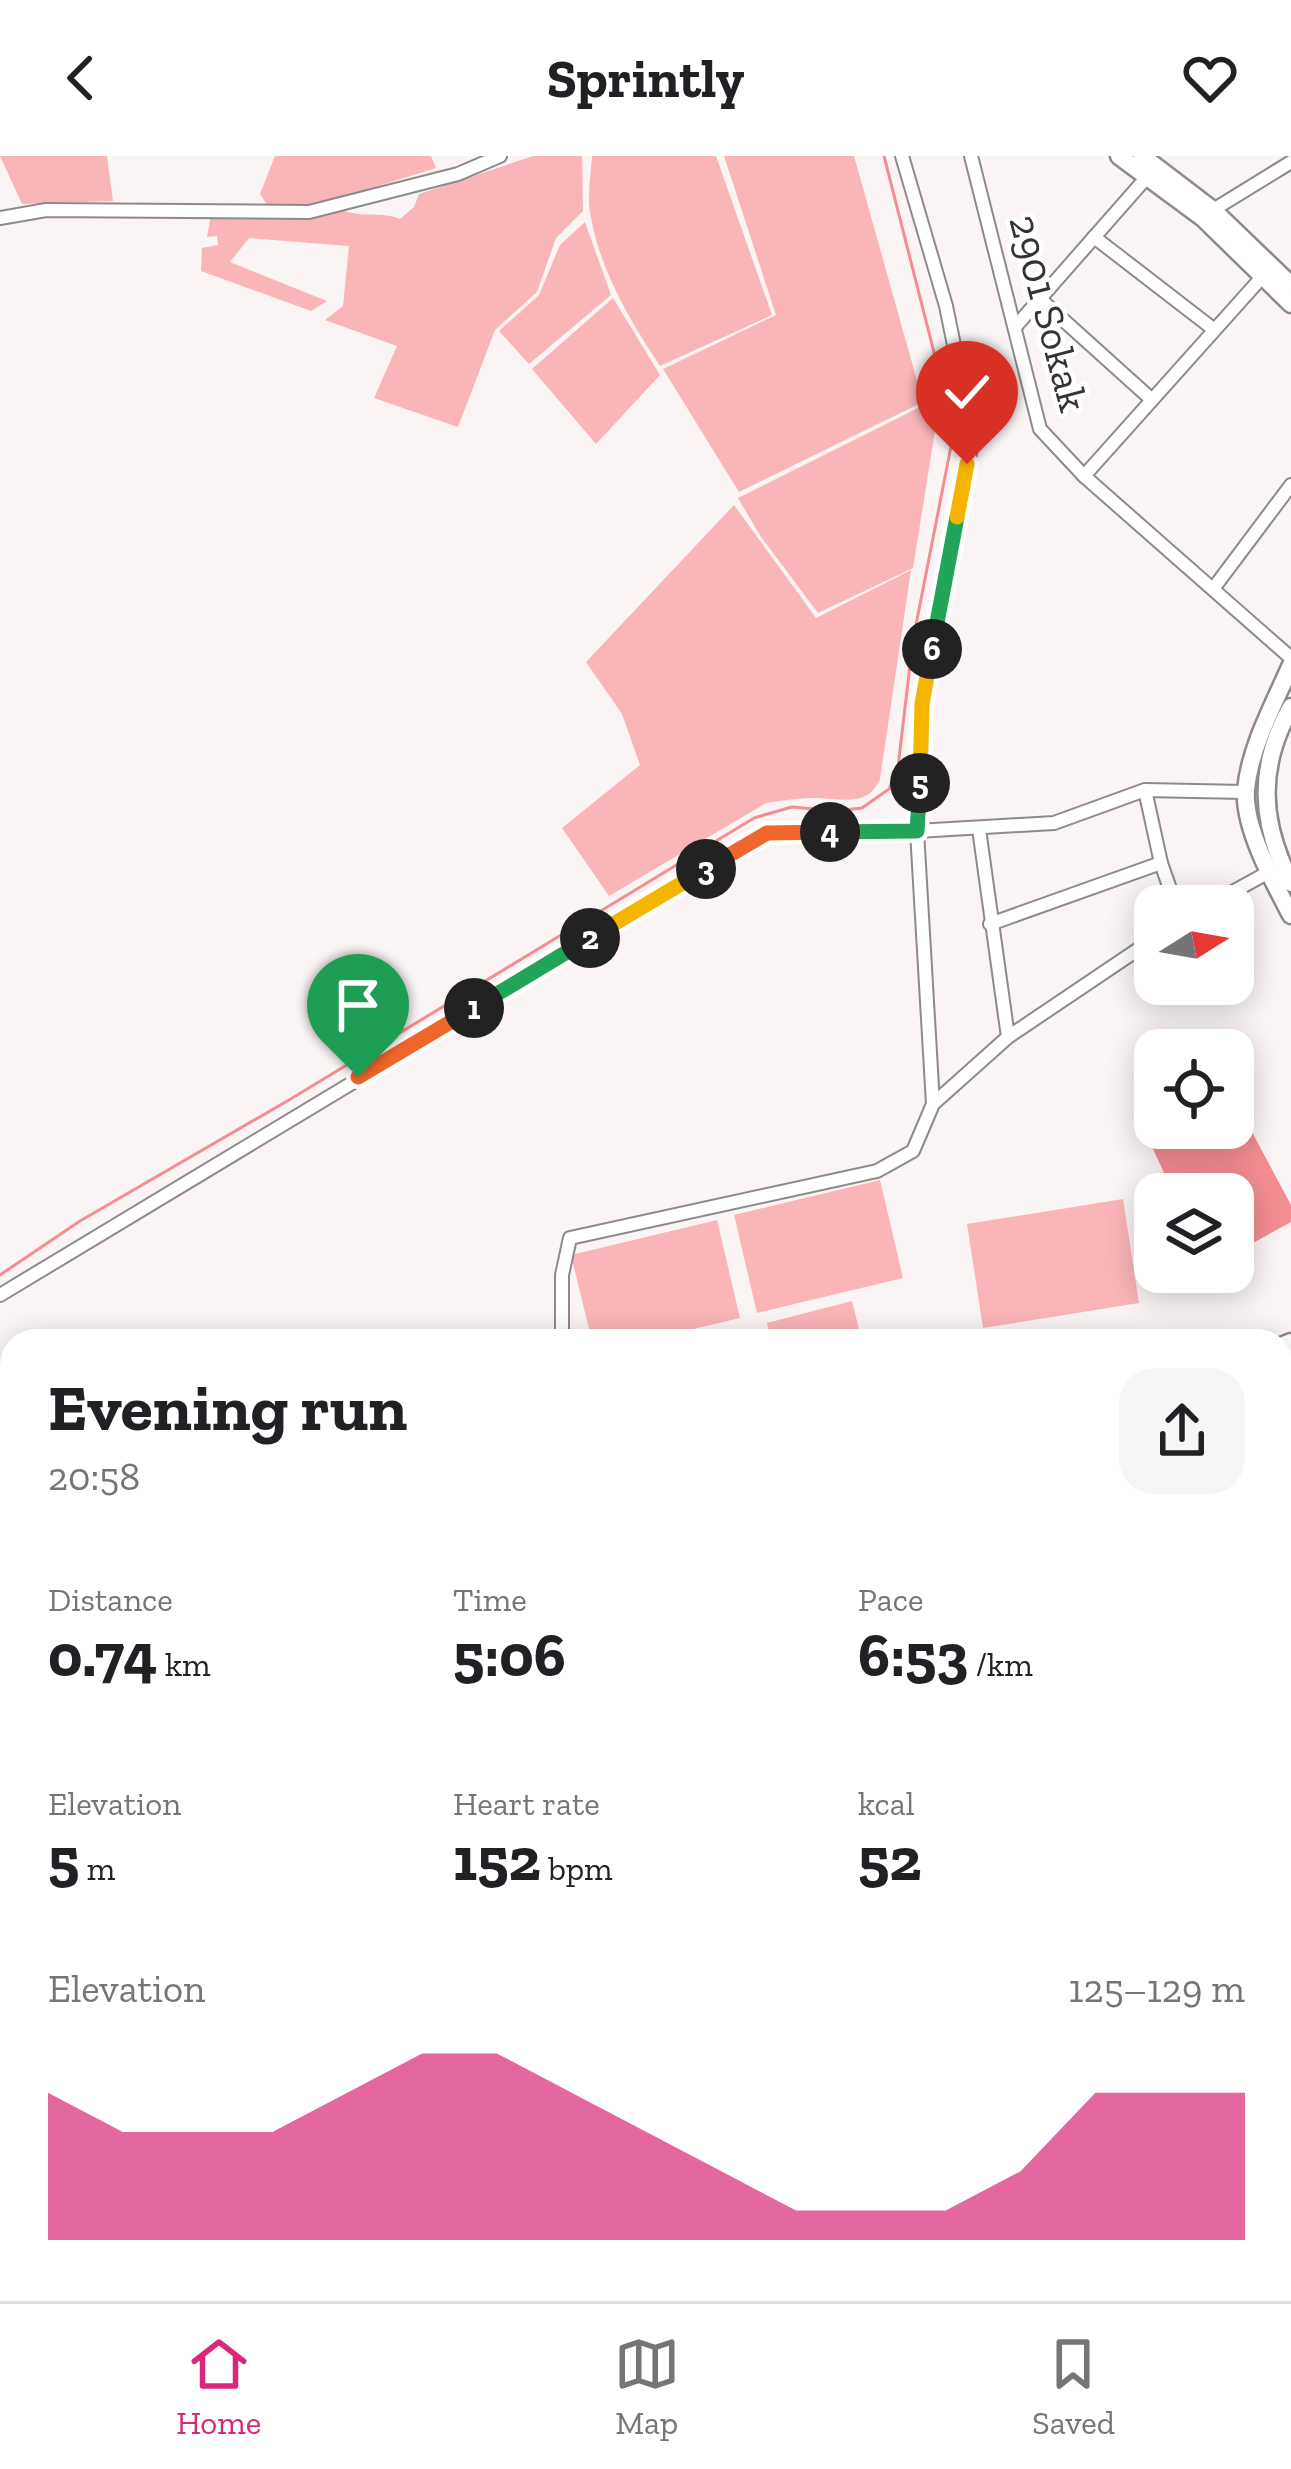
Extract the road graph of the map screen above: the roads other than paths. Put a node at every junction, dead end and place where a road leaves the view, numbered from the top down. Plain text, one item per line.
1 (500, 156) edge
2 (902, 156) edge
3 (971, 156) edge
4 (1119, 156) edge
5 (1142, 156) edge
6 (1291, 162) edge
7 (1147, 177) junction
8 (1214, 211) junction
9 (0, 218) edge
10 (1094, 237) junction
11 (1263, 275) junction
12 (1291, 285) edge
13 (1040, 299) junction
14 (1291, 304) edge
15 (1016, 326) junction
16 (1212, 328) junction
17 (1151, 399) junction
18 (1084, 476) junction
19 (1291, 485) edge
20 (1213, 589) junction
21 (1291, 662) edge
22 (1291, 707) edge
23 (1145, 790) junction
24 (1245, 792) junction
25 (979, 830) junction
26 (917, 831) junction
27 (1161, 863) junction
28 (1269, 872) junction
29 (1291, 883) edge
30 (1169, 885) edge
31 (1245, 885) edge
32 (1291, 915) edge
33 (990, 924) junction
34 (1134, 952) edge
35 (1008, 1037) junction
36 (933, 1104) junction
37 (0, 1295) edge
38 (562, 1329) edge

1 - 9 street
2 - 26 street
3 - 15 street, 2901 Sokak
4 - 7 main road
5 - 8 main road
6 - 8 street
7 - 10 street
7 - 11 main road
8 - 12 main road
10 - 13 street
10 - 16 street
11 - 14 main road
11 - 16 street
13 - 15 street
13 - 17 street
15 - 18 street, 2901 Sokak
16 - 17 street
17 - 18 street
18 - 20 street, 2901 Sokak
19 - 20 street
20 - 21 street, 2901 Sokak
21 - 24 main road
22 - 29 main road
23 - 24 street
23 - 25 street
23 - 27 street
24 - 28 main road
25 - 26 street
25 - 33 street
26 - 36 street
26 - 37 street
27 - 30 street
27 - 33 street
28 - 31 street
28 - 32 main road
33 - 35 street
34 - 35 street
35 - 36 street
36 - 38 street

